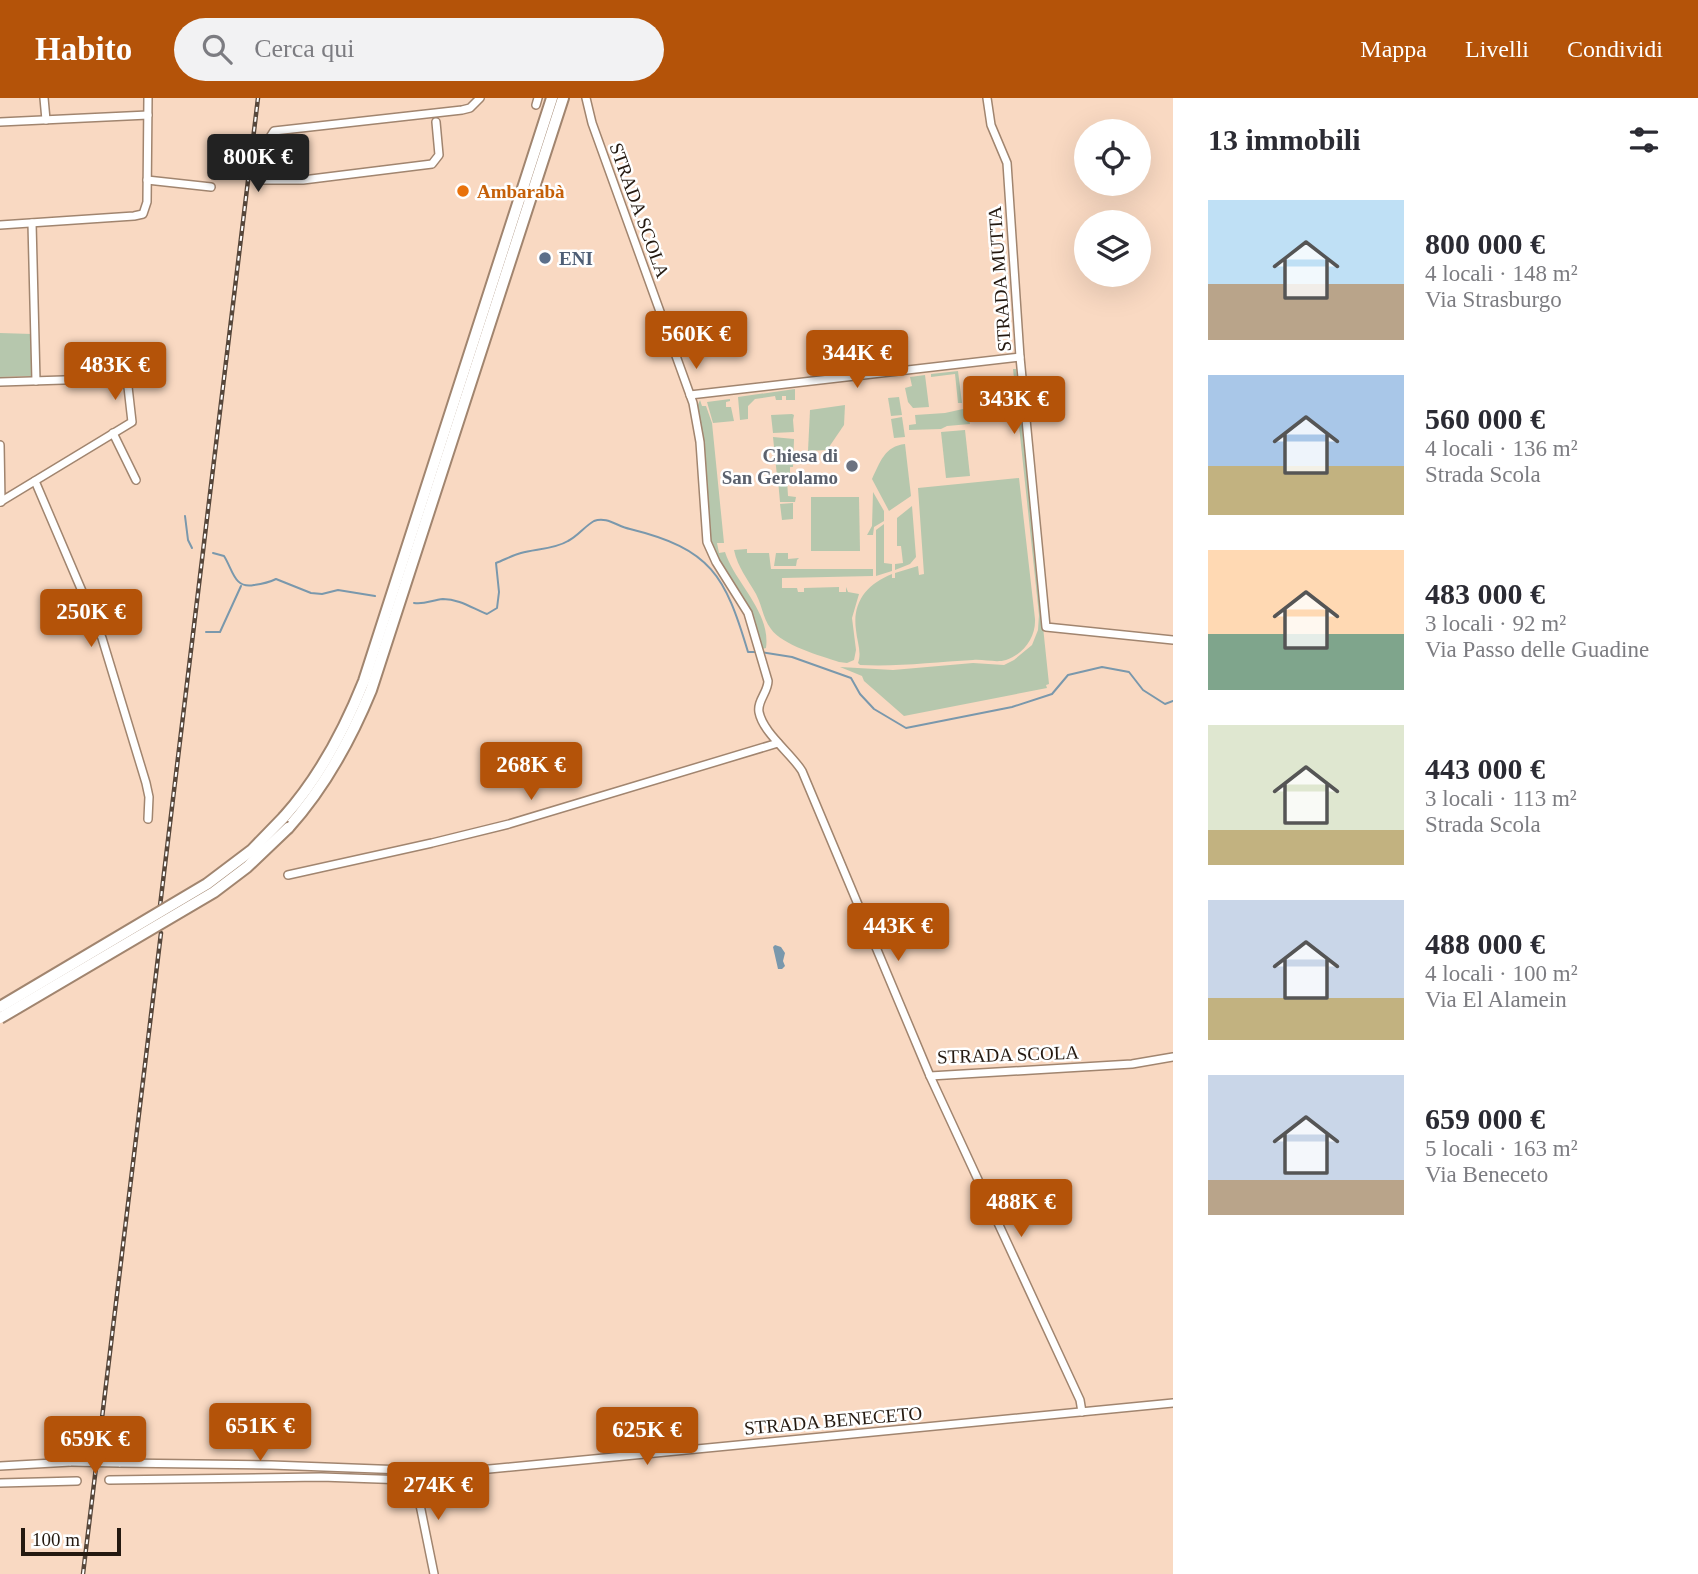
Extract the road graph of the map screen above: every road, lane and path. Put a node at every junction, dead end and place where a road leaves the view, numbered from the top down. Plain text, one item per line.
1 (44, 98) edge
2 (148, 98) edge
3 (480, 98) edge
4 (552, 98) edge
5 (563, 98) edge
6 (586, 98) edge
7 (987, 98) edge
8 (444, 112) junction
9 (426, 114) junction
10 (148, 116) junction
11 (46, 120) junction
12 (0, 122) edge
13 (436, 122) junction
14 (147, 180) junction
15 (211, 187) dead end
16 (32, 223) junction
17 (0, 225) edge
18 (1020, 357) junction
19 (36, 381) junction
20 (0, 383) edge
21 (690, 395) junction
22 (113, 433) junction
23 (0, 445) edge
24 (0, 461) edge
25 (136, 480) dead end
26 (35, 481) junction
27 (0, 502) edge
28 (1173, 640) edge
29 (778, 743) junction
30 (148, 819) dead end
31 (286, 822) junction
32 (288, 875) dead end
33 (0, 1007) edge
34 (0, 1018) edge
35 (1173, 1057) edge
36 (930, 1076) junction
37 (1173, 1403) edge
38 (1082, 1412) junction
39 (0, 1466) edge
40 (417, 1472) junction
41 (109, 1480) dead end
42 (77, 1481) dead end
43 (0, 1483) edge
44 (434, 1574) edge

1 - 11 street
2 - 10 street
3 - 8 street
4 - 31 highway
5 - 31 highway
6 - 21 street, STRADA SCOLA
7 - 18 street, STRADA MUTTA
8 - 9 street
8 - 13 street
9 - 13 street
9 - 13 street
10 - 11 street
10 - 14 street
11 - 12 street
14 - 15 street
14 - 16 street
16 - 17 street
16 - 19 street
18 - 21 street
18 - 28 street, STRADA MUTTA
19 - 20 street
19 - 22 street
21 - 29 street, STRADA SCOLA
22 - 25 street
22 - 26 street
23 - 24 street
24 - 27 street
26 - 27 street
26 - 30 street
29 - 32 street
29 - 36 street, STRADA SCOLA
31 - 33 highway, bridge
31 - 34 highway, bridge
35 - 36 street, STRADA SCOLA
36 - 38 street
37 - 38 street, STRADA BENECETO
38 - 40 street, STRADA BENECETO
39 - 40 street, STRADA BENECETO, bridge
40 - 41 street
40 - 44 street
42 - 43 street

